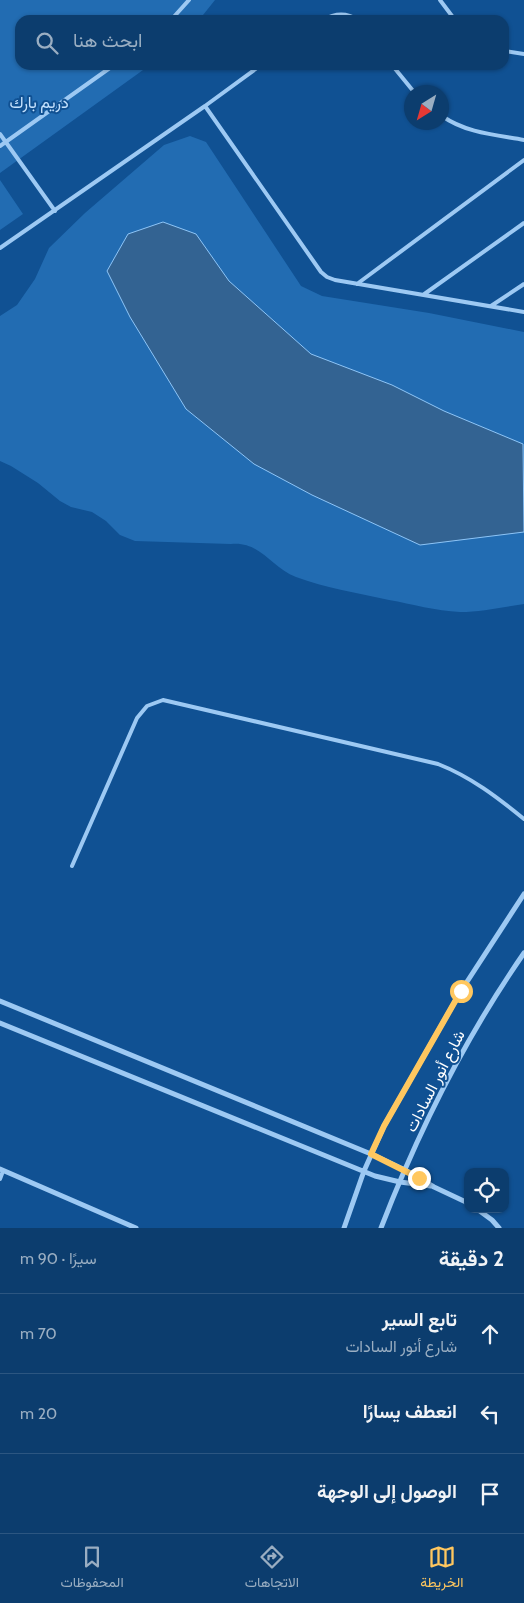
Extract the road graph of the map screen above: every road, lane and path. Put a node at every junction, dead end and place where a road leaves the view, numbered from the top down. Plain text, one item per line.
1 (189, 0) edge
2 (440, 0) edge
3 (176, 15) edge
4 (451, 15) edge
5 (509, 52) edge
6 (524, 54) edge
7 (107, 70) edge
8 (254, 70) edge
9 (396, 70) edge
10 (408, 85) edge
11 (205, 106) junction
12 (449, 120) edge
13 (0, 134) edge
14 (524, 140) edge
15 (6, 142) junction
16 (0, 146) edge
17 (524, 160) edge
18 (55, 211) junction
19 (524, 223) edge
20 (0, 248) edge
21 (357, 284) junction
22 (524, 284) edge
23 (423, 295) junction
24 (491, 306) junction
25 (524, 312) edge
26 (524, 819) edge
27 (72, 866) dead end
28 (524, 894) edge
29 (524, 953) edge
30 (0, 1001) edge
31 (0, 1023) edge
32 (371, 1154) junction
33 (2, 1170) edge
34 (405, 1170) junction
35 (364, 1171) junction
36 (0, 1179) edge
37 (400, 1182) junction
38 (434, 1187) junction
39 (464, 1202) edge
40 (483, 1213) edge
41 (136, 1228) edge
42 (344, 1228) edge
43 (381, 1228) edge
44 (498, 1228) edge

1 - 3 lane
2 - 4 lane
5 - 6 lane
7 - 15 lane
8 - 11 lane
9 - 10 lane
11 - 18 lane
11 - 21 lane
12 - 14 lane
13 - 15 lane
15 - 16 lane
15 - 18 lane
17 - 21 lane
18 - 20 lane
19 - 23 lane
21 - 23 lane
22 - 24 lane
23 - 24 lane
24 - 25 lane
26 - 27 lane
28 - 32 street, شارع أنور السادات
29 - 34 street, شارع أنور السادات
30 - 32 street
31 - 35 street
32 - 34 street
32 - 35 street, شارع أنور السادات
33 - 36 lane
33 - 41 street
34 - 37 street, شارع أنور السادات
34 - 38 street
35 - 37 street
35 - 42 street, شارع أنور السادات
37 - 38 street
37 - 43 street, شارع أنور السادات
38 - 39 street
40 - 44 street

